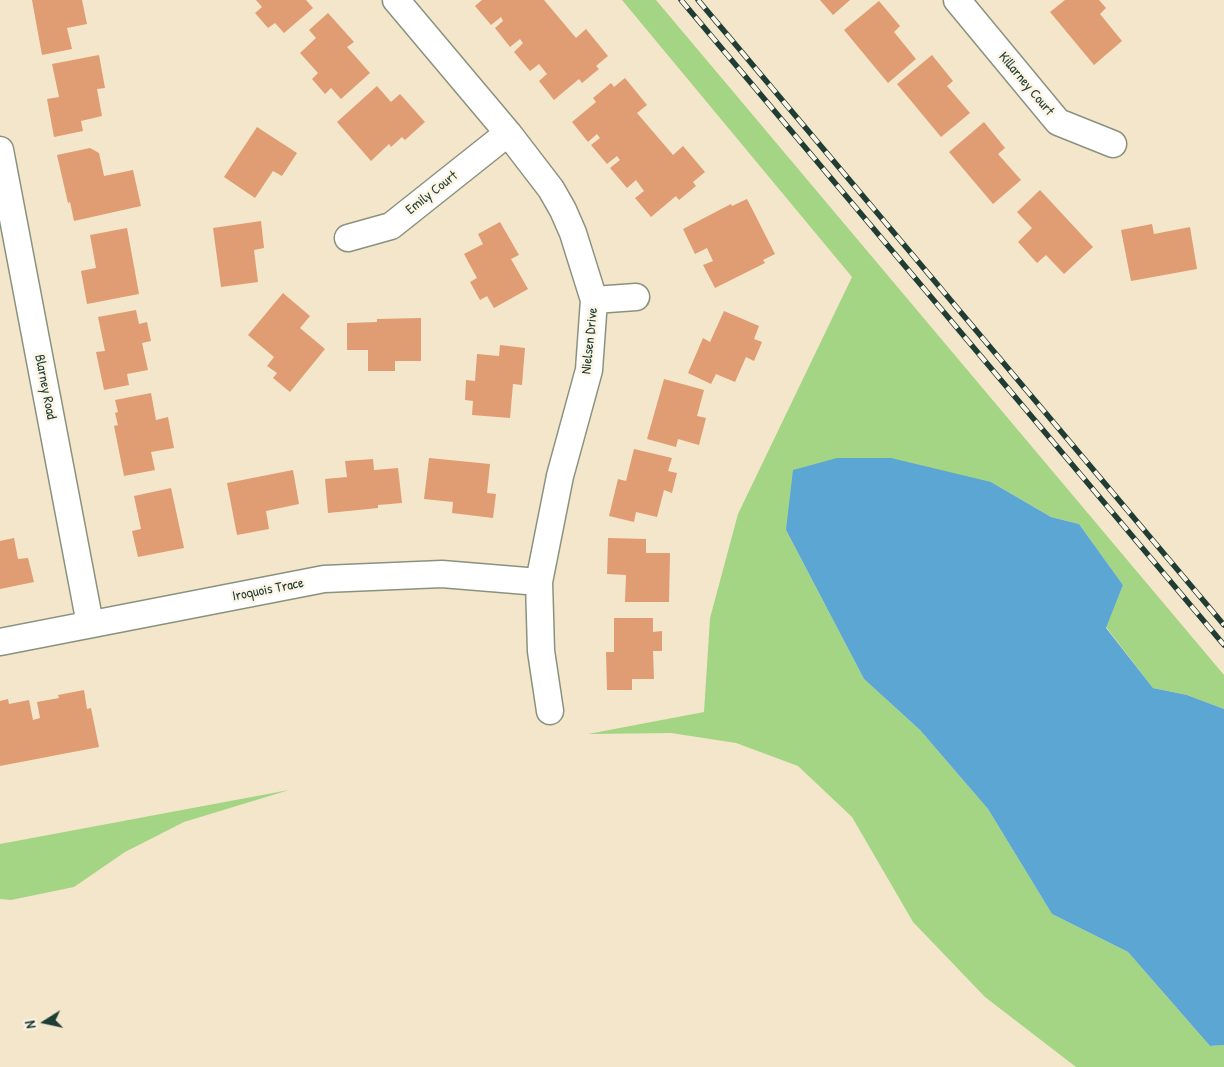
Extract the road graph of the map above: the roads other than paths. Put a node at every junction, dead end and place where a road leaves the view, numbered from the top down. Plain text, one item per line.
1 (396, 0) edge
2 (957, 0) edge
3 (508, 133) junction
4 (1113, 144) dead end
5 (0, 150) edge
6 (348, 238) dead end
7 (636, 297) dead end
8 (594, 300) junction
9 (539, 582) junction
10 (90, 624) junction
11 (0, 642) edge
12 (550, 711) dead end

1 - 3 street, Nielsen Drive
2 - 4 street, Killarney Court
3 - 6 street, Emily Court
3 - 8 street, Nielsen Drive
5 - 10 street, Blarney Road
7 - 8 street
8 - 9 street, Nielsen Drive
9 - 10 street, Iroquois Trace
9 - 12 street, Nielsen Drive
10 - 11 street, Iroquois Trace

